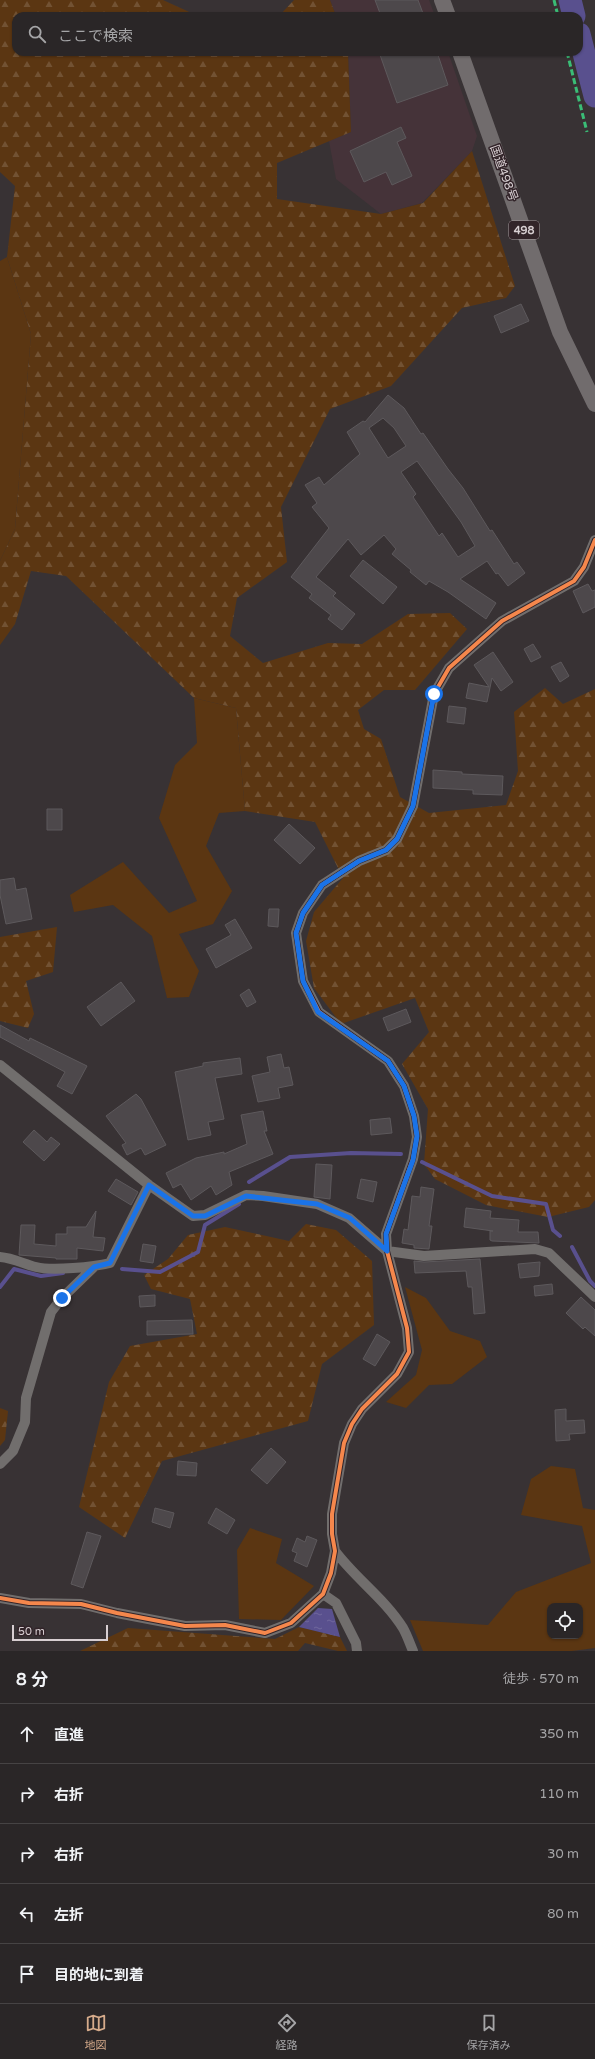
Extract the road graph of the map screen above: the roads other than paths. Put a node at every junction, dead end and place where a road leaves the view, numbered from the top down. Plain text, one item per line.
1 (442, 0) edge
2 (446, 12) edge
3 (461, 56) edge
4 (595, 404) edge
5 (595, 540) edge
6 (0, 1065) edge
7 (149, 1185) junction
8 (387, 1251) junction
9 (0, 1257) edge
10 (94, 1267) junction
11 (595, 1297) edge
12 (0, 1464) edge
13 (335, 1552) junction
14 (323, 1594) junction
15 (0, 1598) edge
16 (357, 1651) edge
17 (413, 1651) edge

1 - 2 highway
3 - 4 highway, 国道498号 / 498
5 - 8 street
6 - 7 street
7 - 8 street
7 - 10 street
8 - 11 street
8 - 13 street
9 - 10 street
10 - 12 street
13 - 14 street
13 - 17 street
14 - 15 street
14 - 16 street

